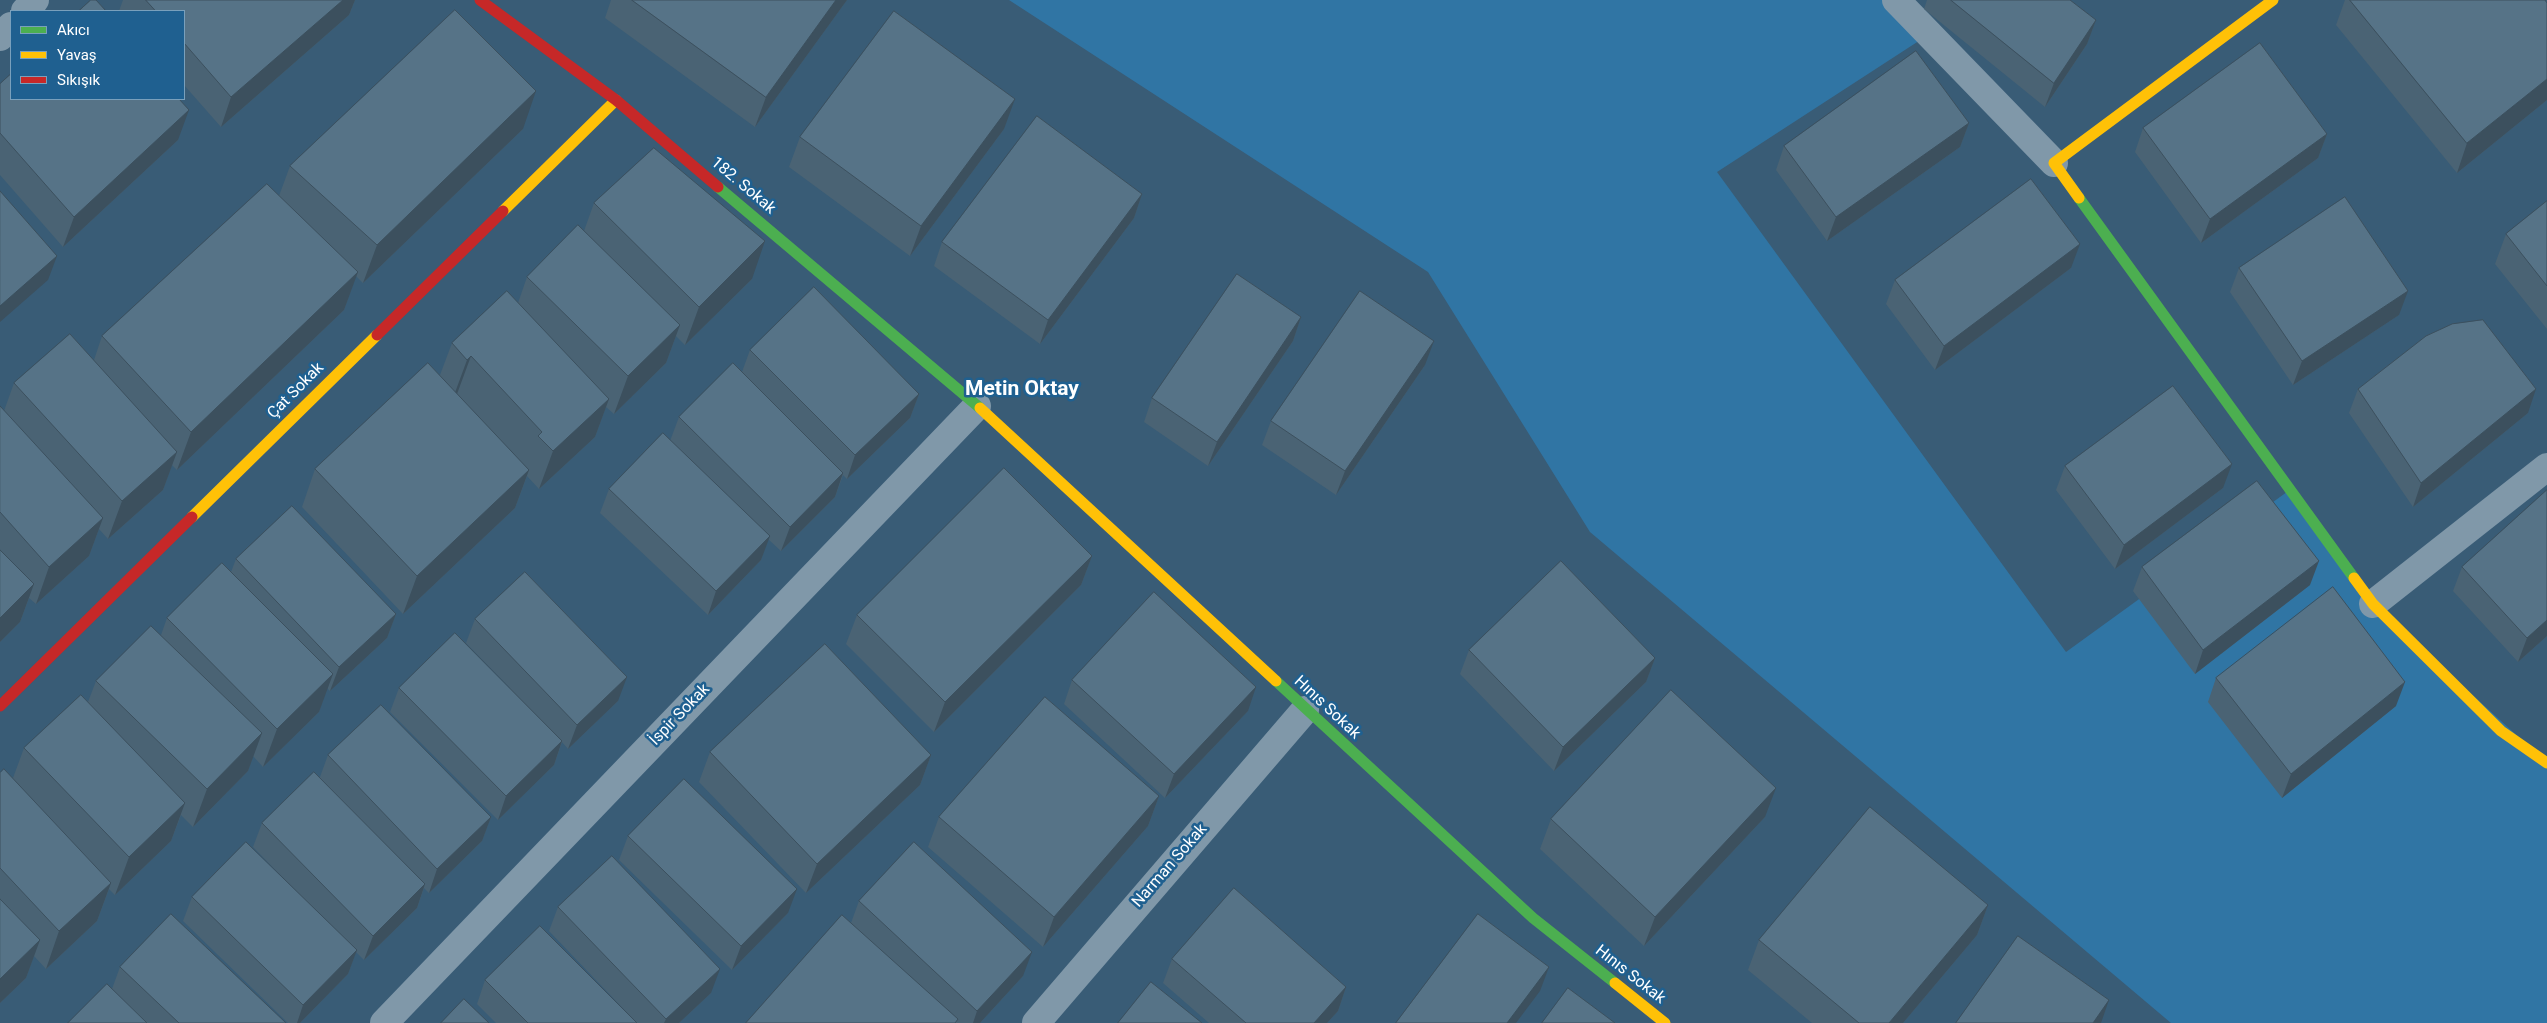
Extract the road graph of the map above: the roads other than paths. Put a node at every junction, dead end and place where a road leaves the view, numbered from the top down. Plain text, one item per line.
1 (36, 0) edge
2 (480, 0) edge
3 (1896, 0) edge
4 (2273, 0) edge
5 (26, 10) edge
6 (10, 27) edge
7 (0, 37) edge
8 (616, 100) junction
9 (2054, 163) junction
10 (977, 406) junction
11 (2547, 467) edge
12 (2373, 604) junction
13 (0, 706) edge
14 (1305, 710) junction
15 (2547, 763) edge
16 (384, 1023) edge
17 (1036, 1023) edge
18 (1665, 1023) edge

1 - 5 street
2 - 8 street, 182. Sokak
3 - 9 street
4 - 9 street
6 - 7 street
8 - 10 street, 182. Sokak
8 - 13 street, Çat Sokak
9 - 12 street
10 - 14 street, Hınıs Sokak
10 - 16 street, İspir Sokak
11 - 12 street
12 - 15 street
14 - 17 street, Narman Sokak
14 - 18 street, Hınıs Sokak

